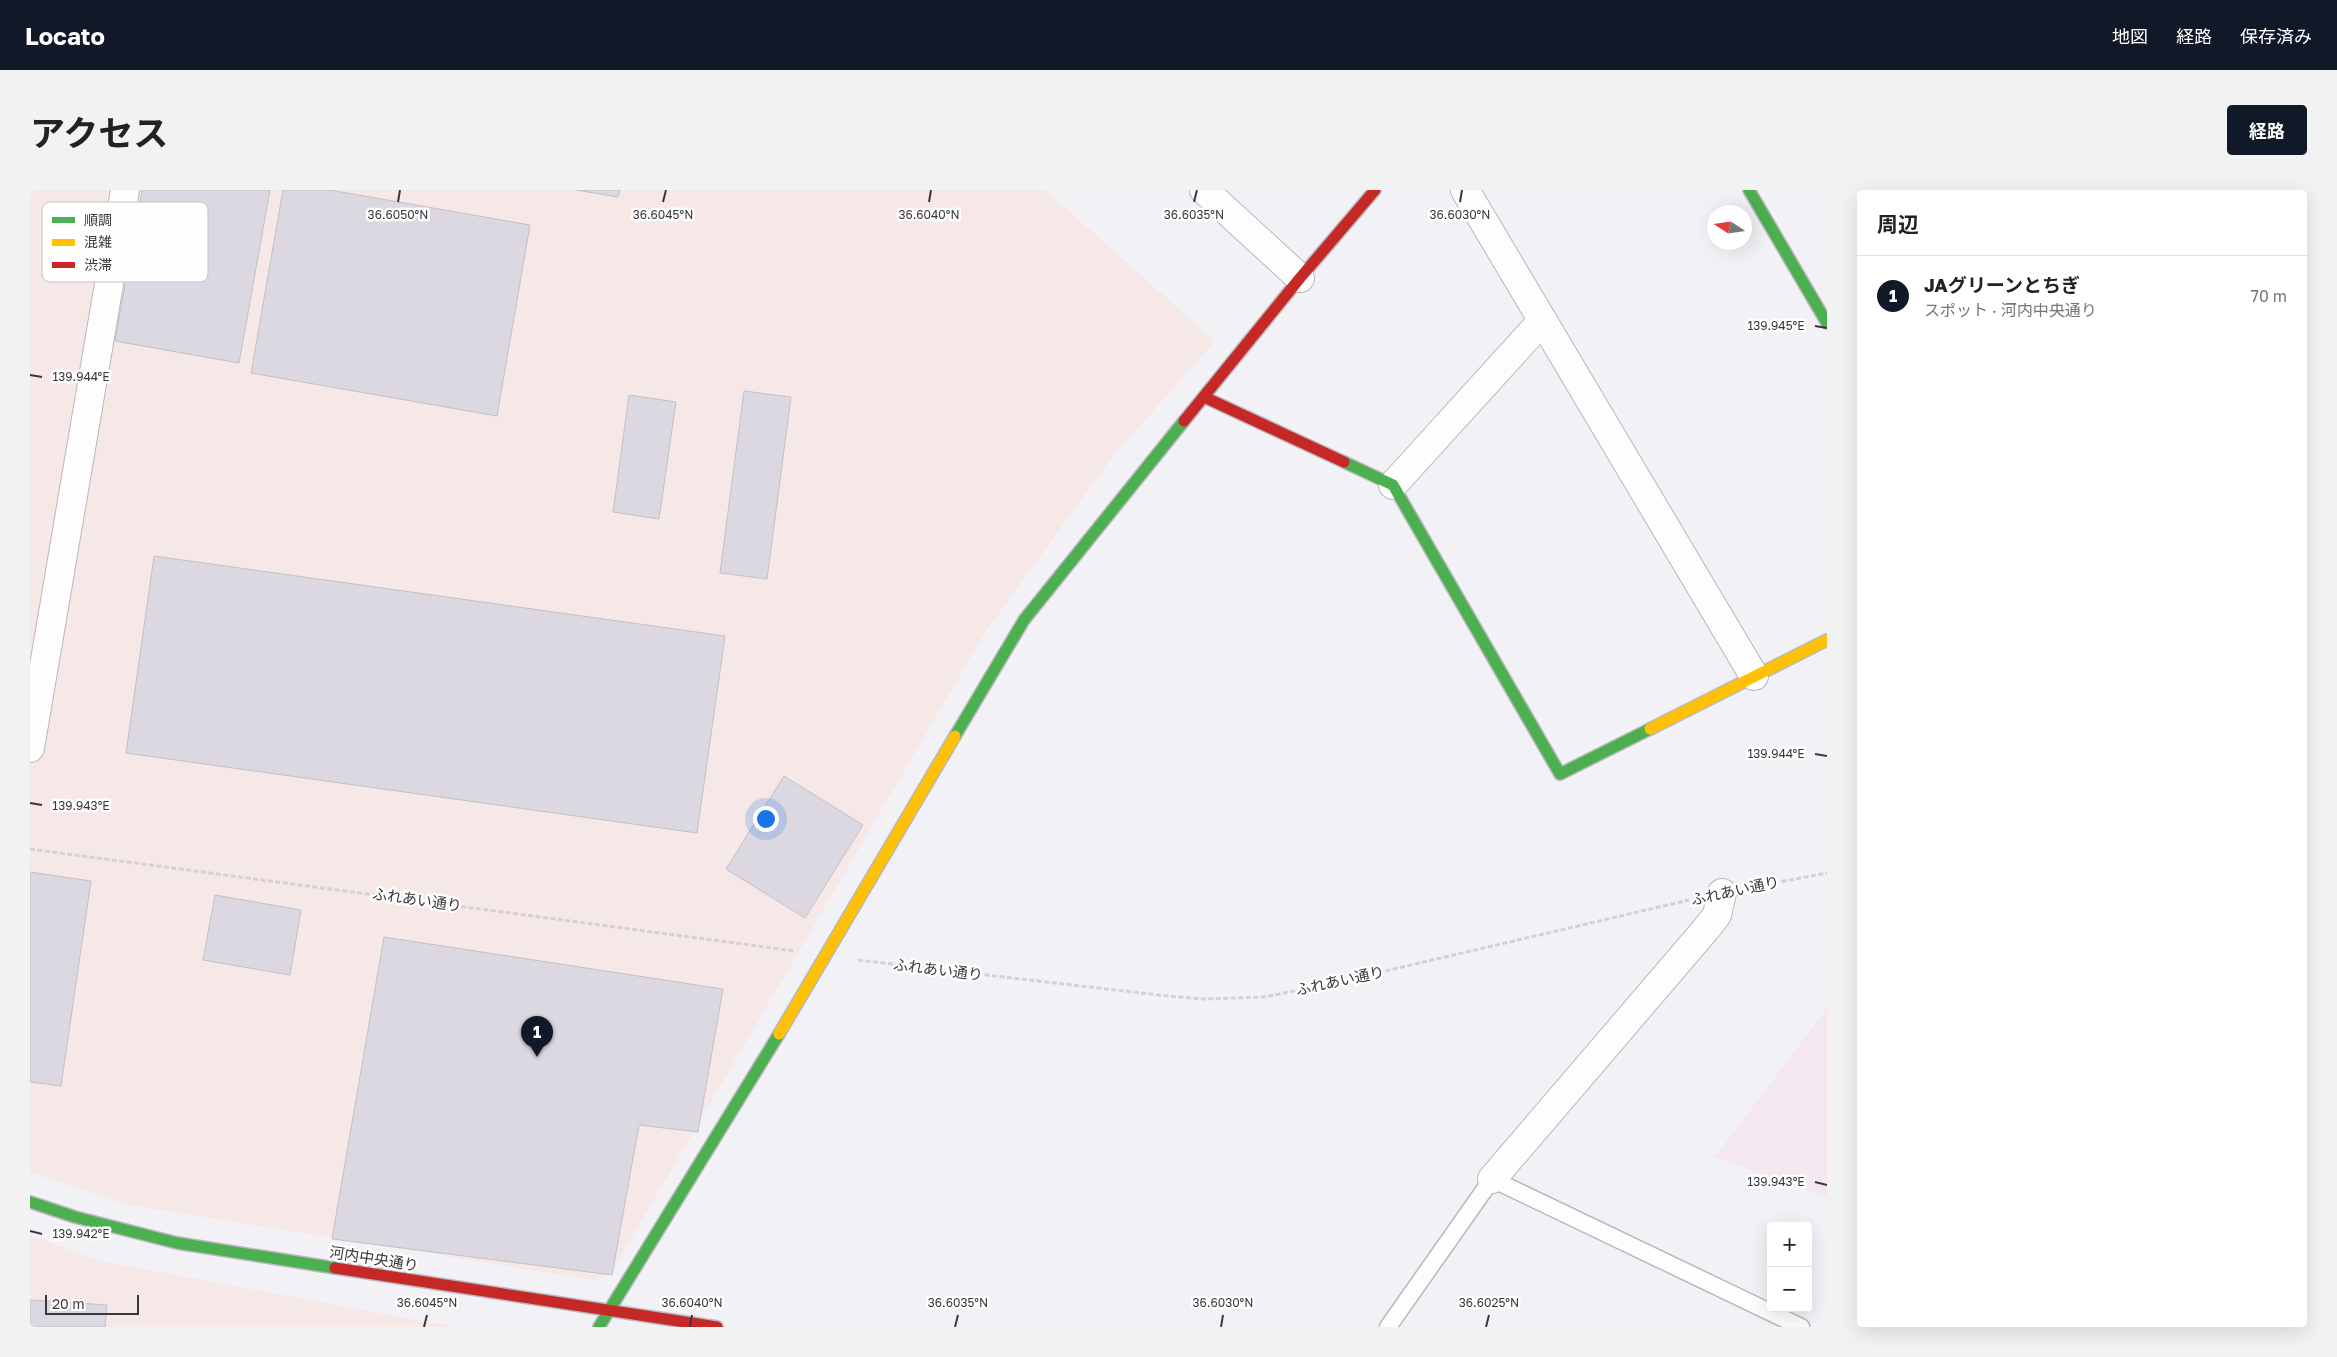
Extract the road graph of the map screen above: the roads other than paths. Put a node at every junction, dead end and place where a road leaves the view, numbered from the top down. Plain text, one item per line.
1 (1204, 190) edge
2 (1375, 190) edge
3 (1465, 190) edge
4 (1749, 190) edge
5 (1300, 278) junction
6 (109, 282) edge
7 (1542, 321) junction
8 (1827, 323) edge
9 (1204, 397) junction
10 (1393, 485) junction
11 (1827, 640) edge
12 (1754, 676) junction
13 (30, 748) edge
14 (1722, 893) road end
15 (1492, 1180) junction
16 (30, 1202) edge
17 (608, 1311) junction
18 (599, 1327) edge
19 (717, 1327) edge
20 (1388, 1327) edge
21 (1800, 1327) edge

1 - 5 street
2 - 5 street
3 - 7 street
4 - 8 street
5 - 9 street
6 - 13 street
7 - 10 street
7 - 12 street
9 - 10 street
9 - 17 street
10 - 12 street
11 - 12 street
14 - 15 street
15 - 20 lane
15 - 21 lane
16 - 17 street, 河内中央通り
17 - 18 street
17 - 19 street, 河内中央通り

